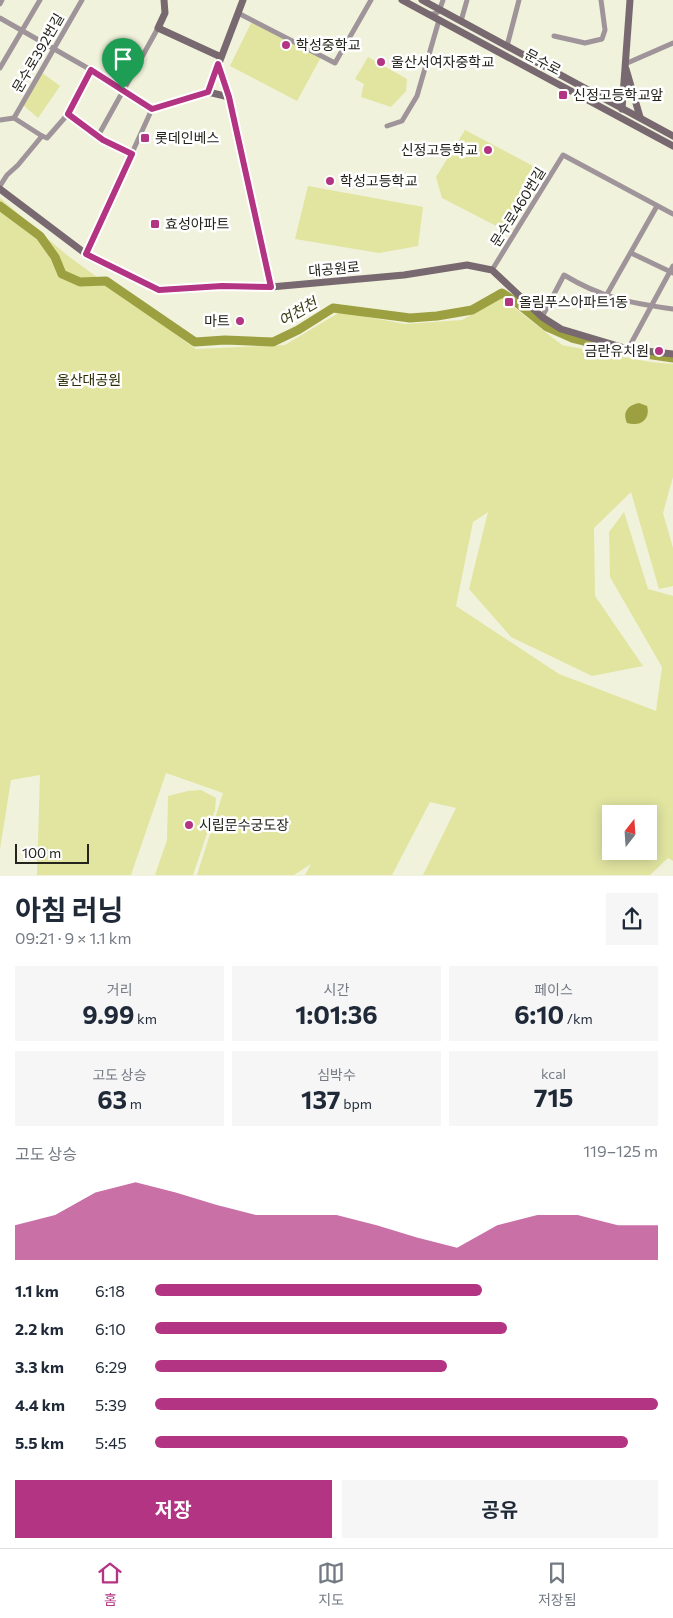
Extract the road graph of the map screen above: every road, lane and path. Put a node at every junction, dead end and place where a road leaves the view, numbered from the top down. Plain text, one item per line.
1 (2, 0) edge
2 (40, 0) edge
3 (82, 0) edge
4 (164, 0) edge
5 (243, 0) edge
6 (371, 0) edge
7 (402, 0) edge
8 (422, 0) edge
9 (443, 0) edge
10 (466, 0) edge
11 (519, 0) edge
12 (601, 0) edge
13 (630, 0) edge
14 (0, 4) edge
15 (440, 9) junction
16 (238, 13) junction
17 (428, 14) junction
18 (0, 18) edge
19 (439, 20) junction
20 (461, 21) junction
21 (158, 28) junction
22 (22, 30) junction
23 (478, 30) junction
24 (554, 36) dead end
25 (473, 38) junction
26 (673, 43) edge
27 (507, 46) junction
28 (53, 48) junction
29 (220, 61) junction
30 (625, 64) junction
31 (0, 68) edge
32 (91, 70) junction
33 (585, 87) junction
34 (123, 89) junction
35 (208, 92) junction
36 (580, 96) junction
37 (229, 97) junction
38 (600, 106) junction
39 (622, 107) junction
40 (152, 109) junction
41 (68, 114) junction
42 (640, 117) junction
43 (14, 118) junction
44 (0, 120) edge
45 (629, 121) junction
46 (387, 126) dead end
47 (42, 136) junction
48 (98, 136) junction
49 (673, 136) edge
50 (673, 146) edge
51 (132, 154) junction
52 (0, 187) edge
53 (657, 206) junction
54 (673, 214) edge
55 (630, 253) junction
56 (86, 254) junction
57 (673, 266) edge
58 (492, 270) junction
59 (671, 273) edge
60 (271, 287) junction
61 (606, 296) junction
62 (650, 306) junction
63 (673, 309) edge
64 (542, 317) junction
65 (628, 349) junction
66 (673, 354) edge

1 - 14 street
2 - 22 street
3 - 28 street, 문수로392번길
4 - 21 street
5 - 16 street
6 - 16 street
7 - 17 street, 문수로
8 - 15 street, 문수로
9 - 15 street
10 - 20 street
11 - 27 street
12 - 24 street
13 - 30 street
15 - 17 street
15 - 20 street, 문수로
16 - 29 street
17 - 19 street, 문수로
18 - 22 street
19 - 25 street, 문수로
19 - 46 street
20 - 23 street, 문수로
21 - 29 street
21 - 34 street
22 - 28 street
22 - 31 street
23 - 25 street
23 - 27 street, 문수로
25 - 36 street, 문수로
26 - 30 street
27 - 33 street, 문수로
28 - 32 street
28 - 43 street, 문수로392번길
29 - 35 street
29 - 37 street
30 - 39 street
30 - 42 street
32 - 34 street
32 - 41 street
33 - 36 street
33 - 39 street, 문수로
34 - 40 street
34 - 48 street
35 - 37 street
35 - 40 street
36 - 38 street, 문수로
37 - 60 street
38 - 39 street
38 - 45 street, 문수로
39 - 42 street, 문수로
39 - 45 street
40 - 51 street
41 - 47 street
41 - 48 street
42 - 49 street, 문수로
43 - 44 street
43 - 47 street
45 - 50 street, 문수로
47 - 52 street
48 - 51 street
51 - 56 street
52 - 56 street, 대공원로
53 - 54 street
53 - 55 street
53 - 58 street, 문수로460번길
55 - 59 street
55 - 61 street
56 - 60 street, 대공원로
57 - 59 street
58 - 60 street, 대공원로
58 - 64 street
59 - 62 street
61 - 62 street
61 - 64 street
62 - 63 street
62 - 65 street
64 - 65 street
65 - 66 street

